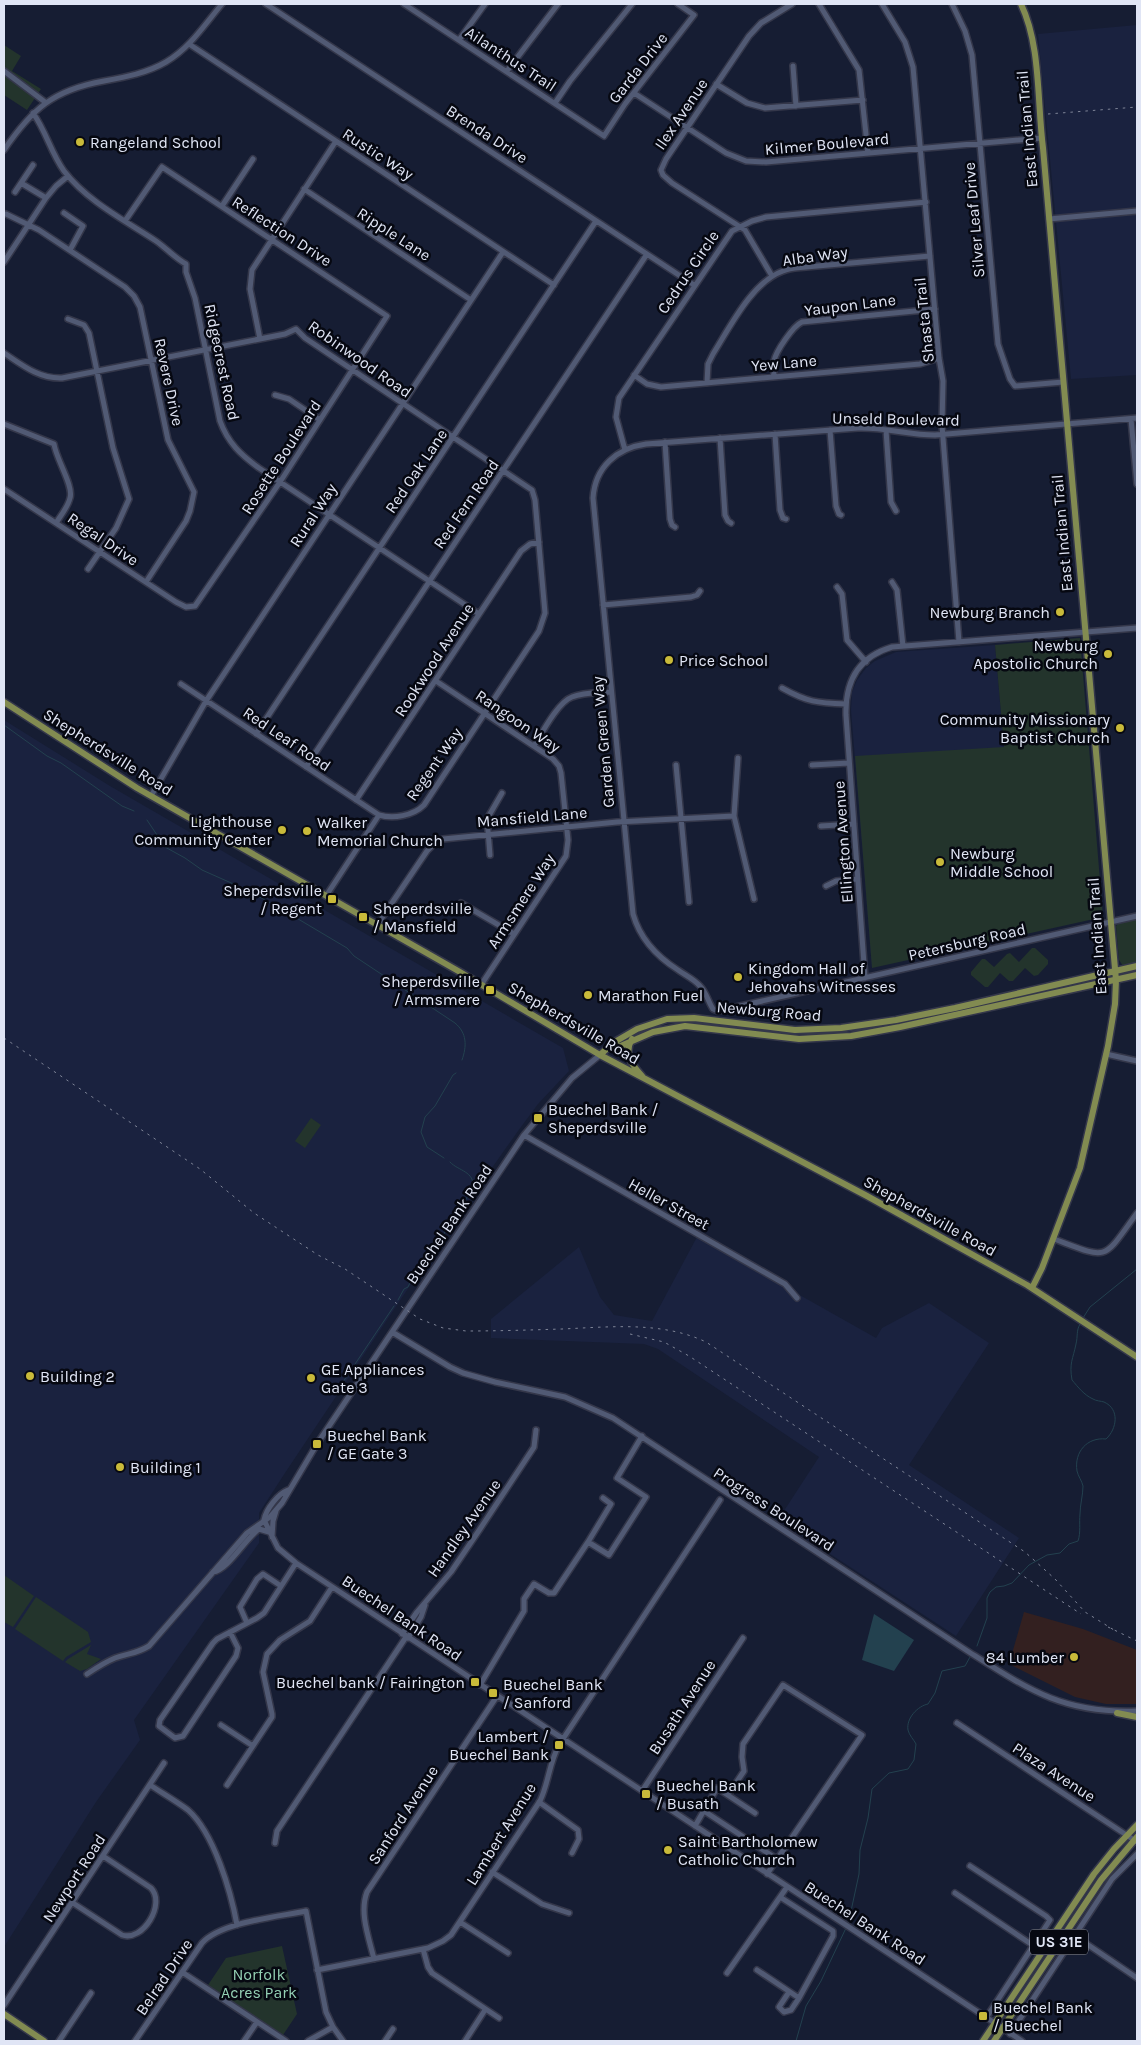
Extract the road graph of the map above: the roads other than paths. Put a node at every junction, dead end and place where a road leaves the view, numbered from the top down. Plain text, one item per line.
1 (222, 4) edge
2 (266, 4) edge
3 (404, 4) edge
4 (485, 4) edge
5 (558, 4) edge
6 (632, 4) edge
7 (678, 4) edge
8 (792, 4) edge
9 (819, 4) edge
10 (882, 4) edge
11 (952, 4) edge
12 (1021, 4) edge
13 (412, 6) edge
14 (459, 40) junction
15 (189, 44) junction
16 (793, 66) dead end
17 (507, 71) junction
18 (5, 72) edge
19 (716, 84) junction
20 (634, 93) junction
21 (863, 100) junction
22 (45, 102) junction
23 (555, 103) junction
24 (796, 106) junction
25 (33, 114) junction
26 (687, 128) junction
27 (604, 136) joint
28 (1042, 138) junction
29 (336, 141) junction
30 (980, 143) junction
31 (921, 148) junction
32 (4, 150) edge
33 (868, 153) junction
34 (253, 159) dead end
35 (33, 165) dead end
36 (68, 176) junction
37 (21, 183) junction
38 (304, 189) junction
39 (15, 192) dead end
40 (46, 198) junction
41 (926, 202) junction
42 (222, 206) junction
43 (1137, 211) edge
44 (64, 213) dead end
45 (6, 214) dead end
46 (1049, 219) junction
47 (126, 221) junction
48 (596, 221) junction
49 (29, 224) junction
50 (739, 227) junction
51 (271, 238) junction
52 (70, 250) junction
53 (503, 252) junction
54 (647, 254) junction
55 (930, 256) junction
56 (4, 262) edge
57 (772, 276) junction
58 (554, 285) junction
59 (694, 285) junction
60 (471, 300) junction
61 (935, 309) junction
62 (387, 316) joint
63 (68, 319) dead end
64 (260, 339) junction
65 (206, 350) junction
66 (4, 353) edge
67 (939, 358) junction
68 (152, 361) junction
69 (353, 370) junction
70 (97, 372) junction
71 (634, 375) junction
72 (774, 377) junction
73 (1063, 382) junction
74 (707, 383) junction
75 (275, 395) dead end
76 (403, 403) junction
77 (1134, 418) edge
78 (320, 420) junction
79 (4, 424) edge
80 (1067, 424) junction
81 (830, 430) junction
82 (886, 430) junction
83 (775, 434) junction
84 (942, 434) junction
85 (454, 436) junction
86 (720, 438) junction
87 (665, 442) junction
88 (625, 450) junction
89 (504, 470) junction
90 (280, 482) junction
91 (1137, 484) edge
92 (4, 489) edge
93 (896, 511) dead end
94 (329, 514) junction
95 (841, 515) dead end
96 (786, 519) dead end
97 (56, 523) junction
98 (731, 524) dead end
99 (676, 528) dead end
100 (539, 542) junction
101 (380, 548) junction
102 (100, 552) junction
103 (88, 569) dead end
104 (430, 581) junction
105 (146, 582) junction
106 (892, 582) dead end
107 (837, 586) dead end
108 (700, 591) dead end
109 (603, 605) junction
110 (190, 607) joint
111 (479, 614) junction
112 (545, 618) joint
113 (1137, 628) edge
114 (1085, 632) junction
115 (959, 642) junction
116 (903, 646) junction
117 (866, 662) junction
118 (436, 681) junction
119 (181, 684) dead end
120 (782, 688) dead end
121 (611, 692) junction
122 (206, 700) junction
123 (4, 702) edge
124 (846, 704) junction
125 (485, 713) junction
126 (256, 734) junction
127 (534, 746) junction
128 (738, 758) dead end
129 (849, 763) junction
130 (676, 765) dead end
131 (812, 765) dead end
132 (306, 767) junction
133 (502, 793) dead end
134 (151, 796) junction
135 (356, 800) junction
136 (379, 815) junction
137 (734, 816) junction
138 (681, 820) junction
139 (624, 822) junction
140 (854, 824) junction
141 (567, 826) junction
142 (821, 826) dead end
143 (488, 834) junction
144 (490, 855) dead end
145 (858, 879) junction
146 (826, 886) dead end
147 (326, 896) junction
148 (754, 899) dead end
149 (689, 902) dead end
150 (461, 903) dead end
151 (1137, 916) edge
152 (1110, 922) junction
153 (377, 925) junction
154 (514, 934) junction
155 (1137, 966) edge
156 (1116, 971) junction
157 (1137, 975) edge
158 (865, 978) junction
159 (1116, 980) junction
160 (481, 985) junction
161 (714, 1010) joint
162 (632, 1039) junction
163 (610, 1048) junction
164 (1106, 1054) junction
165 (600, 1055) junction
166 (1137, 1061) edge
167 (647, 1080) junction
168 (524, 1135) junction
169 (1137, 1213) edge
170 (1054, 1239) junction
171 (1032, 1288) junction
172 (797, 1298) dead end
173 (392, 1332) junction
174 (1137, 1357) edge
175 (536, 1430) dead end
176 (642, 1436) junction
177 (288, 1490) junction
178 (603, 1498) dead end
179 (720, 1500) dead end
180 (277, 1508) junction
181 (264, 1520) junction
182 (270, 1532) junction
183 (272, 1538) junction
184 (588, 1542) junction
185 (296, 1563) junction
186 (212, 1572) junction
187 (281, 1586) junction
188 (332, 1587) junction
189 (247, 1623) junction
190 (230, 1632) junction
191 (405, 1636) junction
192 (743, 1638) dead end
193 (87, 1674) dead end
194 (480, 1685) junction
195 (497, 1696) junction
196 (1137, 1711) edge
197 (1117, 1713) junction
198 (1137, 1717) edge
199 (957, 1723) dead end
200 (221, 1725) dead end
201 (563, 1740) junction
202 (253, 1746) junction
203 (164, 1763) dead end
204 (150, 1785) junction
205 (227, 1786) dead end
206 (642, 1791) junction
207 (728, 1794) junction
208 (539, 1802) junction
209 (704, 1811) junction
210 (755, 1813) dead end
211 (1137, 1824) edge
212 (695, 1826) junction
213 (1127, 1834) junction
214 (1136, 1839) edge
215 (274, 1843) dead end
216 (572, 1853) dead end
217 (1137, 1854) edge
218 (103, 1856) junction
219 (777, 1859) junction
220 (970, 1866) dead end
221 (492, 1872) junction
222 (767, 1874) junction
223 (787, 1887) junction
224 (955, 1893) dead end
225 (780, 1897) junction
226 (72, 1903) junction
227 (568, 1912) dead end
228 (460, 1922) junction
229 (237, 1925) junction
230 (1075, 1936) junction
231 (1034, 1946) junction
232 (423, 1949) junction
233 (508, 1953) dead end
234 (374, 1959) junction
235 (317, 1970) junction
236 (757, 1970) dead end
237 (182, 1972) junction
238 (727, 1973) dead end
239 (1137, 1978) edge
240 (789, 1992) junction
241 (91, 1993) dead end
242 (799, 1998) junction
243 (4, 2005) edge
244 (485, 2010) junction
245 (4, 2014) edge
246 (499, 2018) dead end
247 (986, 2018) junction
248 (257, 2022) junction
249 (998, 2026) junction
250 (332, 2027) junction
251 (393, 2029) dead end
252 (1010, 2034) junction
253 (138, 2040) edge
254 (44, 2041) edge
255 (59, 2041) edge
256 (244, 2041) edge
257 (286, 2041) edge
258 (308, 2041) edge
259 (344, 2041) edge
260 (385, 2041) edge
261 (464, 2041) edge
262 (983, 2041) edge
263 (992, 2041) edge
264 (1022, 2041) edge

1 - 15 street
2 - 48 street, Brenda Drive
3 - 13 street, Ailanthus Trail
4 - 14 street
5 - 17 street
6 - 23 street
7 - 20 street, Garda Drive
8 - 19 street, Ilex Avenue
9 - 21 street
10 - 31 street, Shasta Trail
11 - 30 street, Silver Leaf Drive
12 - 28 main road, East Indian Trail
13 - 14 street, Ailanthus Trail
14 - 17 street, Ailanthus Trail
15 - 22 street
15 - 29 street, Rustic Way
16 - 24 street
17 - 23 street, Ailanthus Trail
18 - 22 street
19 - 24 street
19 - 26 street, Ilex Avenue
20 - 26 street, Kilmer Boulevard
20 - 27 street, Garda Drive
21 - 24 street
21 - 33 street
22 - 25 street
23 - 27 street, Ailanthus Trail
25 - 32 street
25 - 36 street, Ridgecrest Road
26 - 33 street, Kilmer Boulevard
26 - 50 street, Ilex Avenue
28 - 30 street, Kilmer Boulevard
28 - 46 main road, East Indian Trail
29 - 38 street
29 - 53 street, Rustic Way
30 - 31 street, Kilmer Boulevard
30 - 73 street, Silver Leaf Drive
31 - 33 street, Kilmer Boulevard
31 - 41 street, Shasta Trail
34 - 42 street
35 - 37 street
36 - 40 street
36 - 47 street, Ridgecrest Road
37 - 39 street
37 - 40 street
38 - 51 street
38 - 60 street, Ripple Lane
40 - 49 street
41 - 50 street, Cedrus Circle
41 - 55 street, Shasta Trail
42 - 47 street, Reflection Drive
42 - 51 street, Reflection Drive
43 - 46 street
44 - 52 street
45 - 49 street, Revere Drive
46 - 73 main road, East Indian Trail
47 - 65 street, Ridgecrest Road
48 - 54 street, Brenda Drive
48 - 58 street, Red Oak Lane
49 - 52 street, Revere Drive
49 - 56 street
50 - 57 street, Ilex Avenue
50 - 59 street, Cedrus Circle
51 - 62 street, Reflection Drive
51 - 64 street
52 - 68 street, Revere Drive
53 - 58 street, Rustic Way
53 - 60 street, Rural Way
54 - 59 street, Brenda Drive
54 - 89 street, Red Fern Road
55 - 57 street, Alba Way
55 - 61 street, Shasta Trail
57 - 74 street, Alba Way
58 - 85 street, Red Oak Lane
59 - 71 street, Cedrus Circle
60 - 76 street, Rural Way
61 - 67 street, Shasta Trail
61 - 72 street, Yaupon Lane
62 - 69 street, Rosette Boulevard
63 - 70 street
64 - 65 street, Robinwood Road
64 - 69 street, Robinwood Road
65 - 68 street, Robinwood Road
65 - 90 street, Ridgecrest Road
66 - 70 street, Robinwood Road
67 - 72 street, Yew Lane
67 - 84 street, Shasta Trail
68 - 70 street, Robinwood Road
68 - 105 street, Revere Drive
69 - 76 street, Robinwood Road
69 - 78 street, Rosette Boulevard
70 - 102 street
71 - 74 street, Yew Lane
71 - 88 street, Cedrus Circle
72 - 74 street, Yew Lane
73 - 80 main road, East Indian Trail
75 - 78 street
76 - 85 street, Robinwood Road
76 - 94 street, Rural Way
77 - 80 street, Unseld Boulevard
77 - 91 street
78 - 90 street, Rosette Boulevard
79 - 97 street
80 - 84 street, Unseld Boulevard
80 - 114 main road, East Indian Trail
81 - 82 street, Unseld Boulevard
81 - 83 street, Unseld Boulevard
81 - 95 street
82 - 84 street, Unseld Boulevard
82 - 93 street
83 - 86 street, Unseld Boulevard
83 - 96 street
84 - 115 street, Shasta Trail
85 - 89 street, Robinwood Road
85 - 101 street, Red Oak Lane
86 - 87 street, Unseld Boulevard
86 - 98 street
87 - 88 street, Unseld Boulevard
87 - 99 street
88 - 109 street, Garden Green Way
89 - 100 street, Robinwood Road
89 - 104 street, Red Fern Road
90 - 94 street, Ridgecrest Road
90 - 110 street, Rosette Boulevard
92 - 97 street, Regal Drive
94 - 101 street, Ridgecrest Road
94 - 122 street, Rural Way
97 - 102 street, Regal Drive
100 - 111 street, Rookwood Avenue
100 - 112 street, Robinwood Road
101 - 104 street, Ridgecrest Road
101 - 126 street, Red Oak Lane
102 - 103 street
102 - 105 street, Regal Drive
104 - 111 street, Ridgecrest Road
104 - 132 street, Red Fern Road
105 - 110 street, Regal Drive
106 - 116 street
107 - 117 street
108 - 109 street
109 - 121 street, Garden Green Way
111 - 118 street, Rookwood Avenue
112 - 125 street, Regent Way
113 - 114 street
114 - 115 street
114 - 152 main road, East Indian Trail
115 - 116 street
116 - 117 street
117 - 124 street, Ellington Avenue
118 - 125 street, Rangoon Way
118 - 135 street, Rookwood Avenue
119 - 122 street, Red Leaf Road
120 - 124 street
121 - 127 street
121 - 139 street, Garden Green Way
122 - 126 street, Red Leaf Road
122 - 134 street, Rural Way
123 - 134 main road, Shepherdsville Road
124 - 129 street, Ellington Avenue
125 - 127 street, Rangoon Way
125 - 136 street, Regent Way
126 - 132 street, Red Leaf Road
127 - 141 street, Rangoon Way
128 - 137 street
129 - 131 street
129 - 140 street, Ellington Avenue
130 - 138 street
132 - 135 street, Red Leaf Road
133 - 143 street
134 - 147 main road, Shepherdsville Road
135 - 136 street, Red Leaf Road
136 - 147 street
137 - 138 street, Mansfield Lane
137 - 148 street
138 - 139 street, Mansfield Lane
138 - 149 street
139 - 141 street, Mansfield Lane
139 - 161 street, Garden Green Way
140 - 142 street
140 - 145 street, Ellington Avenue
141 - 143 street, Mansfield Lane
141 - 154 street, Armsmere Way
143 - 144 street
143 - 153 street, Mansfield Lane
145 - 146 street
145 - 158 street, Ellington Avenue
147 - 153 main road, Shepherdsville Road
150 - 154 street
151 - 152 street, Petersburg Road
152 - 156 main road, East Indian Trail
152 - 158 street, Petersburg Road
153 - 160 main road, Shepherdsville Road
154 - 160 street, Armsmere Way
155 - 156 main road, Newburg Road
156 - 159 main road, East Indian Trail
156 - 163 main road, Newburg Road
157 - 159 main road, Newburg Road
158 - 161 street, Petersburg Road
159 - 162 main road, Newburg Road
159 - 164 main road, East Indian Trail
160 - 165 main road, Shepherdsville Road
162 - 163 main road, Newburg Road
162 - 167 main road
163 - 165 main road, Newburg Road
164 - 166 street
164 - 170 main road, East Indian Trail
165 - 167 main road, Shepherdsville Road
165 - 168 street, Buechel Bank Road
167 - 171 main road, Shepherdsville Road
168 - 172 street, Heller Street
168 - 173 street, Buechel Bank Road
169 - 170 street
170 - 171 main road, East Indian Trail
171 - 174 main road, Shepherdsville Road
173 - 176 street, Progress Boulevard
173 - 177 street, Buechel Bank Road
175 - 191 street, Handley Avenue
176 - 184 street
176 - 197 street, Progress Boulevard
177 - 180 street, Buechel Bank Road
177 - 181 street
178 - 184 street
179 - 201 street, Lambert Avenue
180 - 181 street, Buechel Bank Road
180 - 183 street
181 - 182 street, Buechel Bank Road
181 - 186 street
182 - 183 street, Buechel Bank Road
182 - 186 street
183 - 185 street, Buechel Bank Road
184 - 194 street
185 - 187 street
185 - 188 street, Buechel Bank Road
186 - 193 street
187 - 189 street
187 - 189 street
188 - 191 street, Buechel Bank Road
188 - 202 street
189 - 190 street
190 - 190 street
191 - 194 street, Buechel Bank Road
191 - 215 street, Handley Avenue
192 - 206 street, Busath Avenue
194 - 195 street, Buechel Bank Road
195 - 201 street, Buechel Bank Road
195 - 234 street, Sanford Avenue
196 - 197 street, Progress Boulevard
197 - 198 main road
199 - 213 street, Plaza Avenue
200 - 202 street
201 - 206 street, Buechel Bank Road
201 - 208 street, Lambert Avenue
202 - 205 street
203 - 204 street, Newport Road
204 - 218 street, Newport Road
204 - 229 street
206 - 212 street, Buechel Bank Road
207 - 209 street
207 - 210 street
207 - 219 street
208 - 216 street
208 - 221 street, Lambert Avenue
209 - 212 street
209 - 219 street
211 - 213 main road, US 31E
212 - 222 street, Buechel Bank Road
213 - 214 street, Plaza Avenue
213 - 249 main road, US 31E
214 - 249 main road, US 31E
217 - 230 street
218 - 226 street, Newport Road
218 - 226 street
219 - 222 street
220 - 231 street
221 - 227 street
221 - 228 street, Lambert Avenue
222 - 223 street, Buechel Bank Road
223 - 225 street
223 - 247 street, Buechel Bank Road
224 - 231 street
225 - 238 street
225 - 242 street
226 - 243 street, Newport Road
228 - 232 street, Lambert Avenue
228 - 233 street
229 - 235 street, Belrad Drive
229 - 237 street, Belrad Drive
230 - 239 street
230 - 252 street
231 - 247 street
232 - 234 street, Lambert Avenue
232 - 244 street
234 - 235 street, Lambert Avenue
235 - 250 street
236 - 240 street
237 - 248 street
237 - 253 street, Belrad Drive
240 - 242 street
240 - 242 street
241 - 255 street
244 - 246 street
244 - 261 street
245 - 254 main road
247 - 249 street, Buechel Bank Road
248 - 256 street
248 - 257 street
249 - 252 street, Buechel Bank Road
249 - 262 main road, US 31E
249 - 263 main road, US 31E
250 - 258 street
250 - 259 street
251 - 260 street
252 - 264 street, Buechel Bank Road

